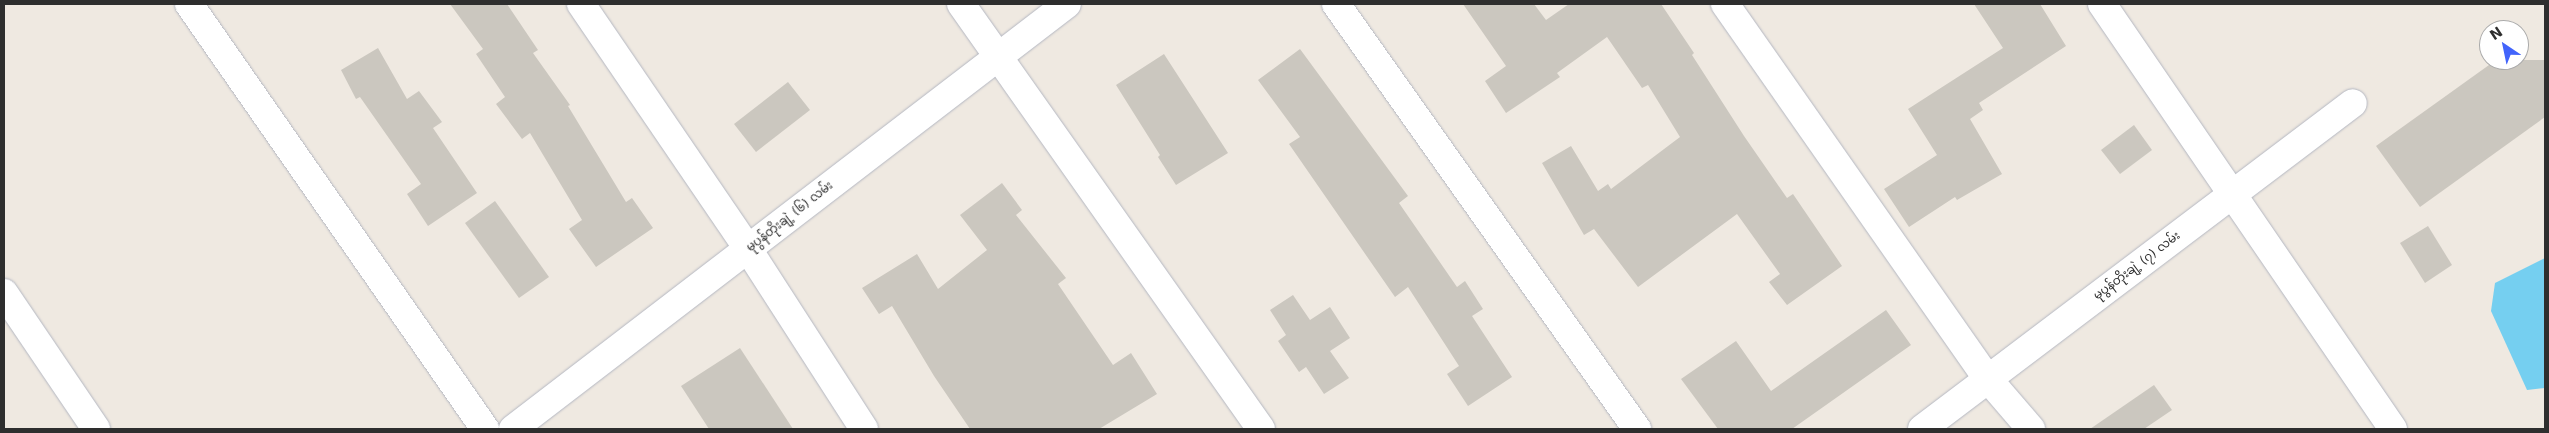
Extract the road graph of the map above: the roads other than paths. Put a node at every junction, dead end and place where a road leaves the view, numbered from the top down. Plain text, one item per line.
1 (189, 4) edge
2 (581, 4) edge
3 (961, 4) edge
4 (1067, 4) edge
5 (1336, 4) edge
6 (1725, 4) edge
7 (2102, 4) edge
8 (996, 57) junction
9 (2352, 103) dead end
10 (2231, 195) junction
11 (748, 249) junction
12 (4, 294) edge
13 (1988, 379) junction
14 (96, 429) edge
15 (485, 429) edge
16 (514, 429) edge
17 (864, 429) edge
18 (1261, 429) edge
19 (1637, 429) edge
20 (1922, 429) edge
21 (2032, 429) edge
22 (2393, 429) edge

1 - 15 street
2 - 11 street
3 - 8 street
4 - 8 street, မုပွန်တိုးချဲ့ (၆) လမ်း
5 - 19 street
6 - 13 street
7 - 10 street
8 - 11 street, မုပွန်တိုးချဲ့ (၆) လမ်း
8 - 18 street
9 - 10 street, မုပွန်တိုးချဲ့ (၇) လမ်း
10 - 13 street, မုပွန်တိုးချဲ့ (၇) လမ်း
10 - 22 street
11 - 16 street, မုပွန်တိုးချဲ့ (၆) လမ်း
11 - 17 street
12 - 14 street
13 - 20 street, မုပွန်တိုးချဲ့ (၇) လမ်း
13 - 21 street

